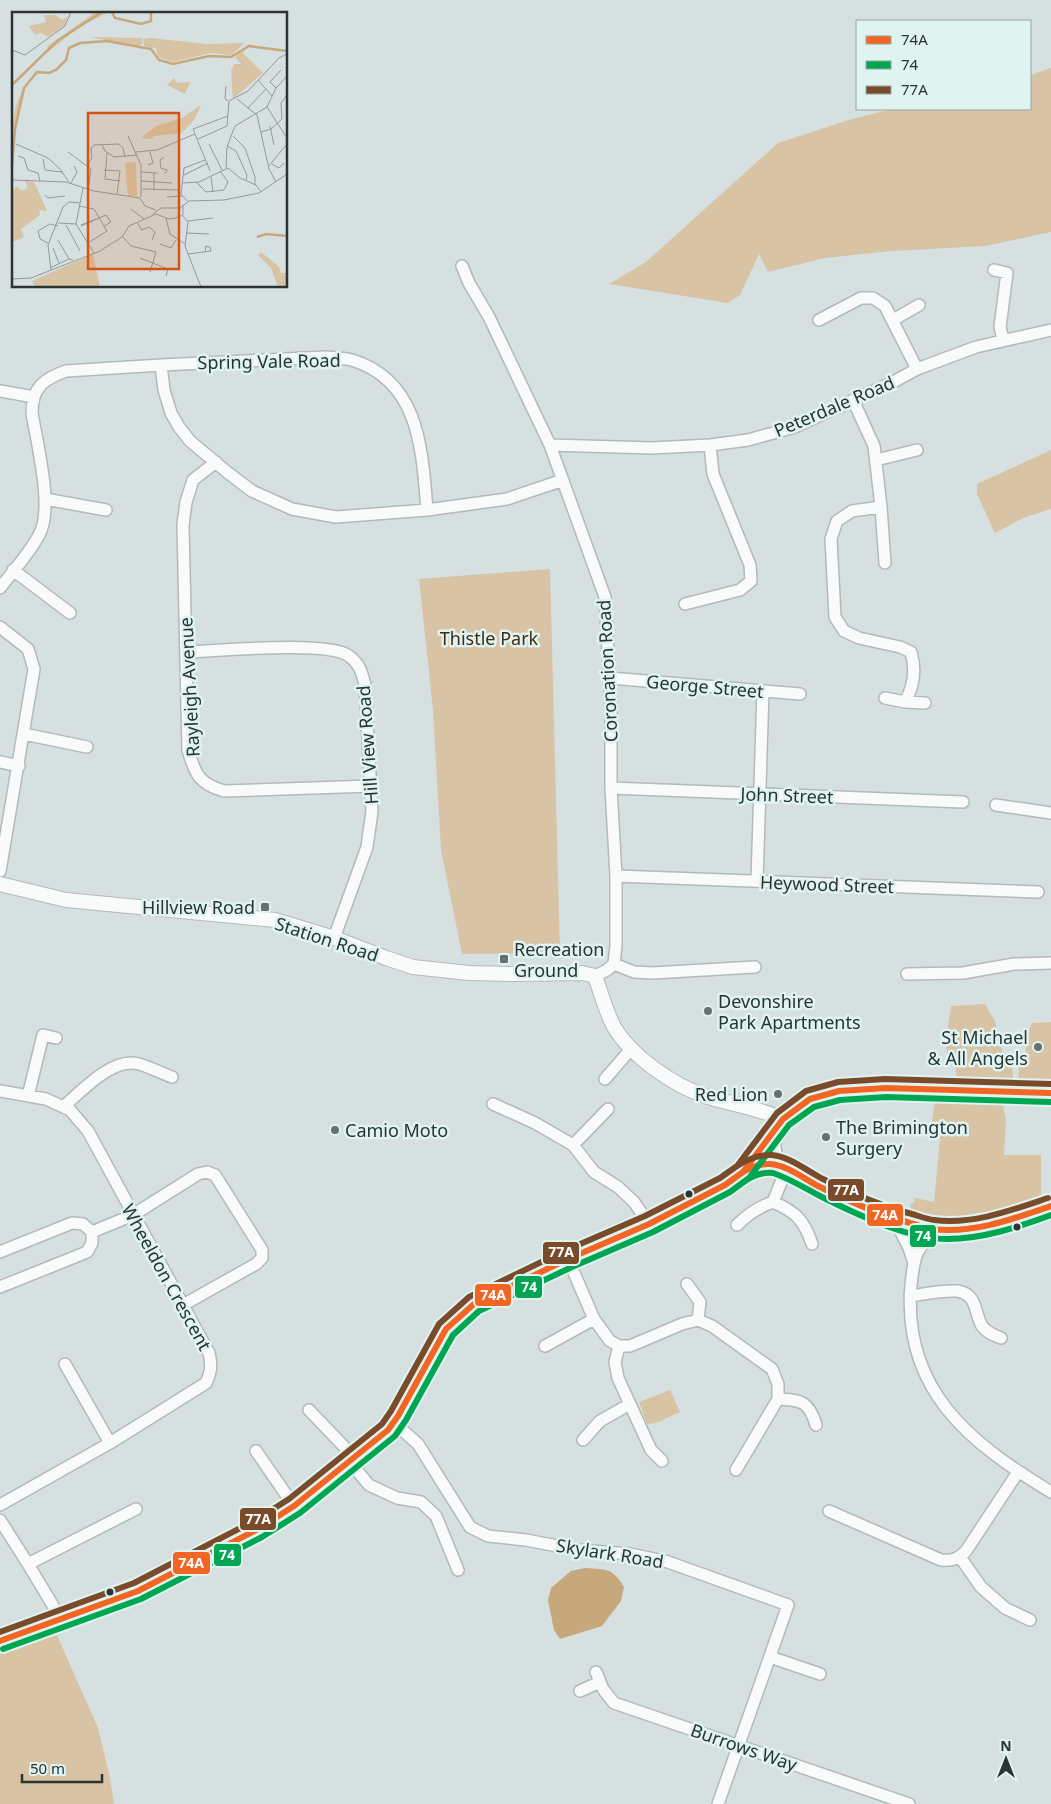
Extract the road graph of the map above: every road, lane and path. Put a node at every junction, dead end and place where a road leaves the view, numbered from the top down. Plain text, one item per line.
1 (462, 266) dead end
2 (994, 270) dead end
3 (919, 305) dead end
4 (820, 320) dead end
5 (893, 320) junction
6 (1051, 330) edge
7 (1003, 340) junction
8 (161, 364) junction
9 (917, 369) junction
10 (0, 391) edge
11 (37, 392) junction
12 (853, 400) junction
13 (710, 445) junction
14 (550, 446) junction
15 (917, 450) dead end
16 (876, 460) junction
17 (216, 462) junction
18 (563, 480) junction
19 (45, 499) junction
20 (881, 507) junction
21 (106, 510) dead end
22 (428, 510) junction
23 (884, 563) dead end
24 (13, 570) junction
25 (0, 588) edge
26 (685, 604) dead end
27 (70, 613) dead end
28 (0, 627) edge
29 (186, 652) junction
30 (610, 678) junction
31 (763, 691) junction
32 (800, 694) dead end
33 (885, 698) dead end
34 (906, 702) junction
35 (925, 703) dead end
36 (24, 734) junction
37 (87, 747) dead end
38 (0, 762) edge
39 (19, 766) junction
40 (370, 786) junction
41 (611, 788) junction
42 (761, 794) junction
43 (963, 802) dead end
44 (996, 804) dead end
45 (1051, 813) edge
46 (0, 870) edge
47 (616, 876) junction
48 (757, 881) junction
49 (0, 884) edge
50 (1038, 892) dead end
51 (334, 938) junction
52 (1051, 963) edge
53 (614, 964) junction
54 (755, 967) dead end
55 (907, 974) dead end
56 (595, 976) junction
57 (56, 1038) dead end
58 (631, 1048) junction
59 (172, 1077) dead end
60 (605, 1079) dead end
61 (0, 1090) edge
62 (1051, 1093) edge
63 (28, 1096) junction
64 (494, 1104) dead end
65 (63, 1107) junction
66 (608, 1109) dead end
67 (778, 1125) junction
68 (573, 1144) junction
69 (783, 1167) junction
70 (743, 1172) junction
71 (773, 1202) junction
72 (1051, 1206) edge
73 (133, 1215) junction
74 (894, 1218) junction
75 (649, 1224) junction
76 (737, 1225) dead end
77 (946, 1231) junction
78 (92, 1232) junction
79 (812, 1244) dead end
80 (0, 1252) edge
81 (568, 1259) junction
82 (913, 1260) junction
83 (687, 1284) dead end
84 (0, 1287) edge
85 (910, 1296) junction
86 (183, 1305) junction
87 (594, 1319) junction
88 (698, 1320) junction
89 (1002, 1338) dead end
90 (545, 1346) dead end
91 (619, 1346) junction
92 (66, 1364) dead end
93 (778, 1399) junction
94 (630, 1404) junction
95 (309, 1410) dead end
96 (393, 1422) junction
97 (816, 1425) dead end
98 (583, 1440) dead end
99 (110, 1443) junction
100 (256, 1451) dead end
101 (351, 1459) junction
102 (662, 1461) dead end
103 (736, 1470) dead end
104 (1018, 1472) junction
105 (1051, 1492) edge
106 (0, 1505) edge
107 (294, 1506) junction
108 (136, 1509) dead end
109 (829, 1511) dead end
110 (0, 1520) edge
111 (960, 1557) junction
112 (28, 1564) junction
113 (458, 1570) dead end
114 (61, 1619) junction
115 (1030, 1620) dead end
116 (0, 1641) edge
117 (770, 1657) junction
118 (820, 1674) dead end
119 (580, 1691) dead end
120 (739, 1745) junction
121 (718, 1804) edge
122 (909, 1804) edge

1 - 14 street, Coronation Road
2 - 7 street
3 - 5 street
4 - 5 street
5 - 9 street
6 - 7 street, Peterdale Road
7 - 9 street, Peterdale Road
8 - 11 street, Spring Vale Road
8 - 17 street
8 - 22 street, Spring Vale Road
9 - 12 street, Peterdale Road
10 - 11 street
11 - 19 street
12 - 13 street, Peterdale Road
12 - 16 street
13 - 14 street, Peterdale Road
13 - 26 street
14 - 18 street, Coronation Road
15 - 16 street
16 - 20 street
17 - 22 street
17 - 29 street, Rayleigh Avenue
18 - 22 street
18 - 30 street, Coronation Road
19 - 21 street
19 - 24 street
20 - 23 street
20 - 34 street
24 - 25 street
24 - 27 street
28 - 36 street
29 - 40 street, Hill View Road
29 - 40 street, Rayleigh Avenue
30 - 31 street, George Street
30 - 41 street, Coronation Road
31 - 32 street, George Street
31 - 42 street
33 - 34 street
34 - 35 street
36 - 37 street
36 - 39 street
38 - 39 street
39 - 46 street
40 - 51 street, Hill View Road
41 - 42 street, John Street
41 - 47 street, Coronation Road
42 - 43 street, John Street
42 - 48 street
44 - 45 street
47 - 48 street, Heywood Street
47 - 53 street, Coronation Road
48 - 50 street, Heywood Street
49 - 51 main road, Station Road
51 - 56 main road, Station Road
52 - 55 street
53 - 54 street
53 - 56 street
56 - 58 main road
57 - 63 street
58 - 60 street
58 - 67 main road
59 - 65 street
61 - 63 street, Wheeldon Crescent
62 - 67 highway
63 - 65 street, Wheeldon Crescent
64 - 68 street
65 - 73 street, Wheeldon Crescent
66 - 68 street
67 - 69 highway
67 - 70 highway
68 - 75 street
69 - 70 highway
69 - 71 street
69 - 74 highway
70 - 75 highway
71 - 76 street
71 - 79 street
72 - 77 highway
73 - 78 street
73 - 86 street, Wheeldon Crescent
73 - 86 street
74 - 77 highway
74 - 82 street
75 - 81 highway
77 - 82 street
78 - 80 street
78 - 84 street
81 - 87 street
81 - 96 highway
82 - 85 street
83 - 88 street
85 - 89 street
85 - 104 street
86 - 99 street, Wheeldon Crescent
87 - 90 street
87 - 91 street
88 - 91 street
88 - 93 street
91 - 94 street
92 - 99 street
93 - 97 street
93 - 103 street
94 - 98 street
94 - 102 street
95 - 101 street
96 - 101 highway
96 - 117 street, Skylark Road
99 - 106 street, Wheeldon Crescent
100 - 107 street
101 - 107 highway
101 - 113 street
104 - 105 street
104 - 111 street
107 - 114 highway
108 - 112 street
109 - 111 street
110 - 112 street
111 - 115 street
112 - 114 street
114 - 116 highway
117 - 118 street
117 - 120 street, Skylark Road
119 - 120 street, Burrows Way
120 - 121 street, Skylark Road
120 - 122 street, Burrows Way

